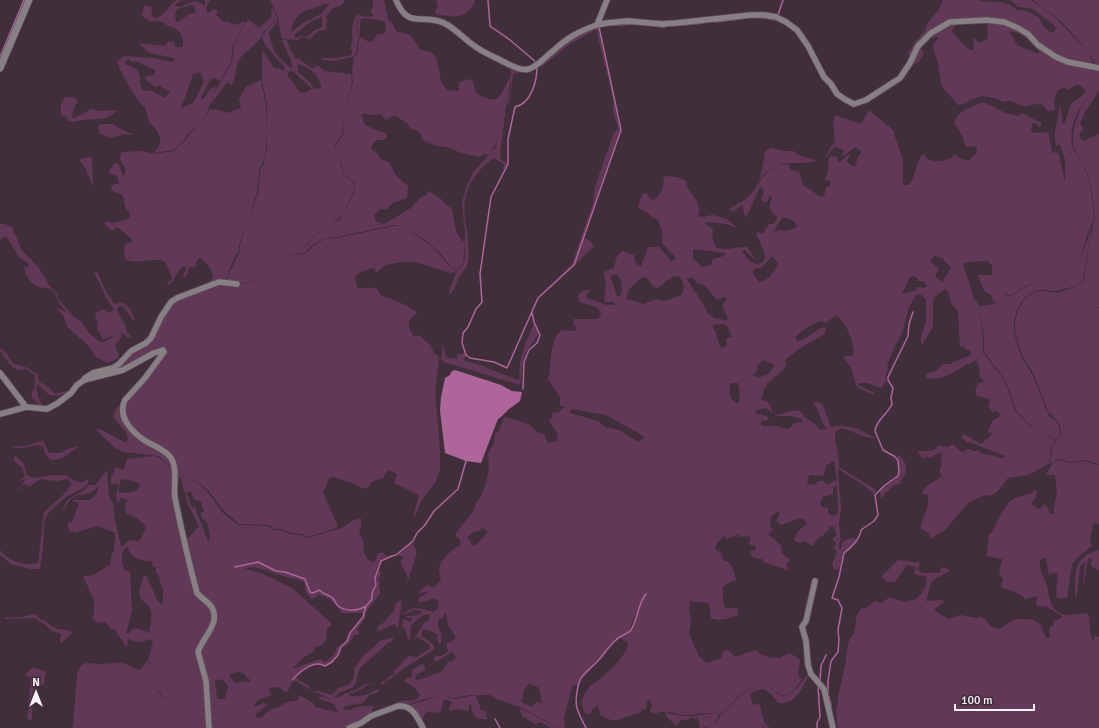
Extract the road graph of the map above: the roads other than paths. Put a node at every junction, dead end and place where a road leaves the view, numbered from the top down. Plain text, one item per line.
1 (29, 0) edge
2 (396, 0) edge
3 (607, 0) edge
4 (598, 25) junction
5 (0, 68) edge
6 (1099, 68) edge
7 (237, 284) dead end
8 (0, 373) edge
9 (84, 380) junction
10 (26, 408) junction
11 (0, 414) edge
12 (815, 581) dead end
13 (209, 728) edge
14 (349, 728) edge
15 (423, 728) edge
16 (833, 728) edge

1 - 5 street
2 - 4 street
3 - 4 street
4 - 6 street
7 - 9 street
8 - 10 street
9 - 10 street
9 - 13 street
10 - 11 street
12 - 16 street
14 - 15 street

